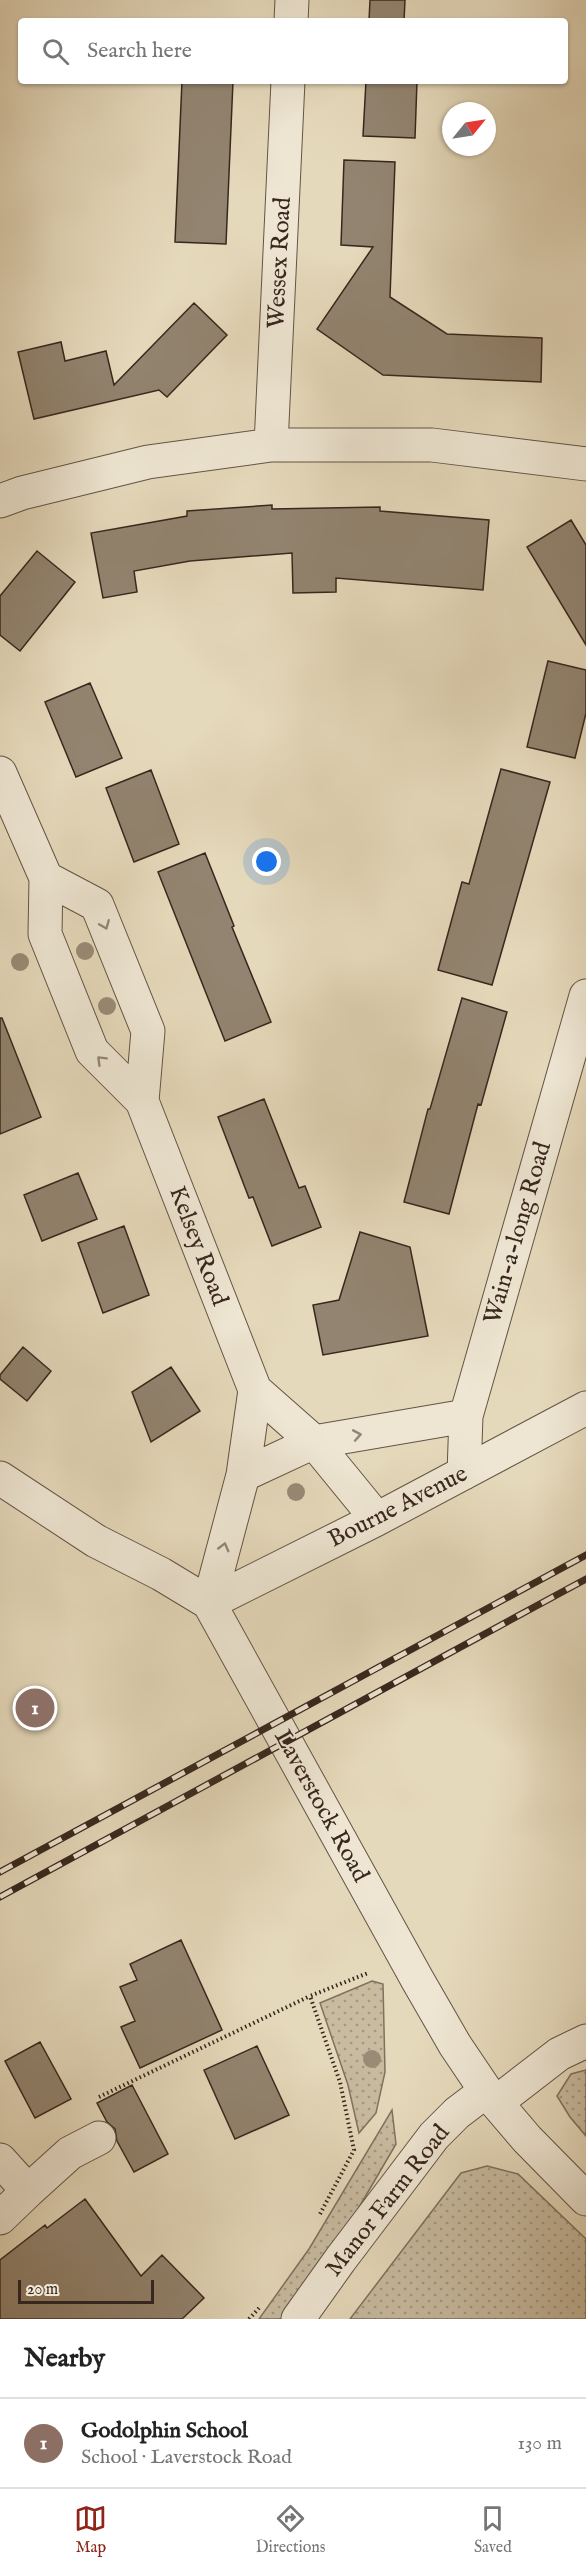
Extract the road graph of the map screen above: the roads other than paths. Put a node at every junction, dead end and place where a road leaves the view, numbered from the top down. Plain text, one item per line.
1 (292, 0) edge
2 (291, 18) edge
3 (288, 84) edge
4 (271, 445) junction
5 (586, 464) edge
6 (0, 501) edge
7 (0, 773) edge
8 (46, 879) junction
9 (586, 996) edge
10 (142, 1101) junction
11 (255, 1390) junction
12 (586, 1408) edge
13 (466, 1416) junction
14 (314, 1442) junction
15 (464, 1473) junction
16 (243, 1475) junction
17 (0, 1478) edge
18 (377, 1519) junction
19 (209, 1603) junction
20 (586, 2041) edge
21 (491, 2097) junction
22 (99, 2138) road end
23 (0, 2160) edge
24 (28, 2191) junction
25 (586, 2199) edge
26 (0, 2218) edge
27 (298, 2319) edge

1 - 2 street
3 - 4 street, Wessex Road
4 - 5 street
4 - 6 street
7 - 8 street, Kelsey Road
10 -> 8 street, Kelsey Road
8 -> 10 street, Kelsey Road
9 - 13 street, Wain-a-long Road
10 - 11 street, Kelsey Road
11 - 14 street, Kelsey Road
11 - 16 street, Kelsey Road
12 - 15 street, Bourne Avenue
14 -> 13 street
13 - 15 street, Wain-a-long Road
14 - 16 street
14 - 18 street, Kelsey Road
15 - 18 street, Bourne Avenue
19 -> 16 street, Kelsey Road
17 - 19 street, Laverstock Road
18 - 19 street, Bourne Avenue
19 - 21 street, Laverstock Road
20 - 21 street, Manor Farm Road
21 - 25 street, Laverstock Road
21 - 27 street, Manor Farm Road
22 - 24 street
23 - 24 street
24 - 26 street

